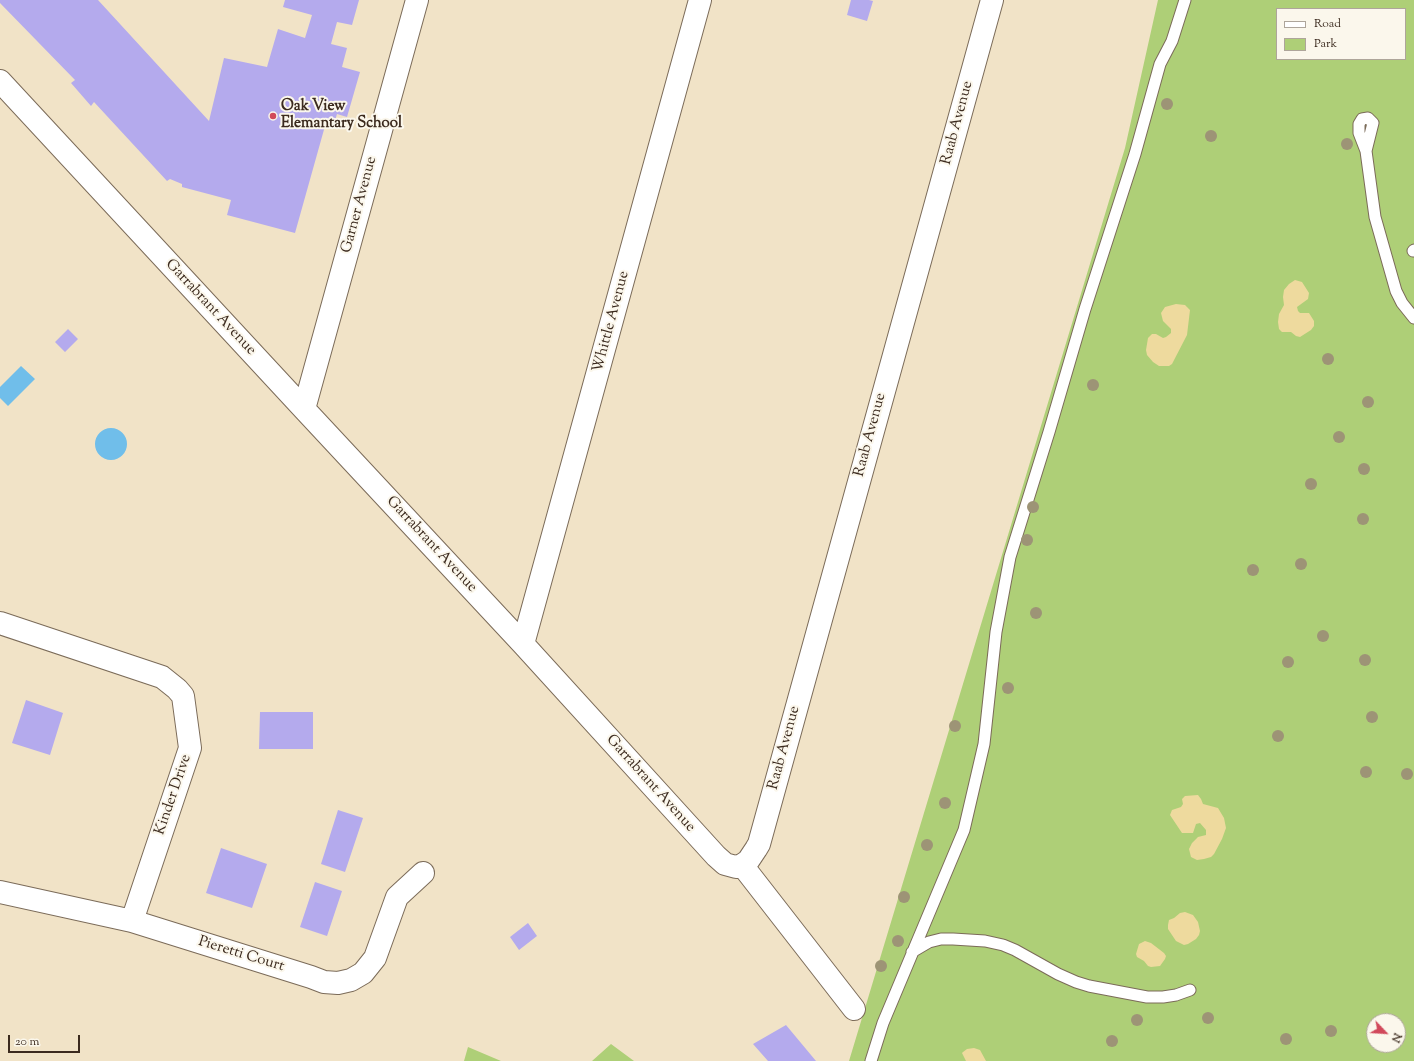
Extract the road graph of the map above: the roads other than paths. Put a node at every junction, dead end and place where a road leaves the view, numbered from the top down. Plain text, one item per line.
1 (417, 0) edge
2 (700, 0) edge
3 (992, 0) edge
4 (1184, 0) edge
5 (0, 81) edge
6 (1366, 151) dead end
7 (1414, 318) edge
8 (304, 409) junction
9 (0, 623) edge
10 (524, 644) junction
11 (742, 865) junction
12 (423, 873) dead end
13 (0, 892) edge
14 (132, 921) junction
15 (912, 952) junction
16 (1190, 990) dead end
17 (854, 1009) dead end
18 (871, 1061) edge

1 - 8 street, Garner Avenue
2 - 10 street, Whittle Avenue
3 - 11 street, Raab Avenue
4 - 15 lane
5 - 8 street, Garrabrant Avenue
6 - 7 lane
8 - 10 street, Garrabrant Avenue
9 - 14 street, Kinder Drive
10 - 11 street, Garrabrant Avenue
11 - 17 street
12 - 14 street, Pieretti Court
13 - 14 street, Pieretti Court
15 - 16 lane
15 - 18 lane

